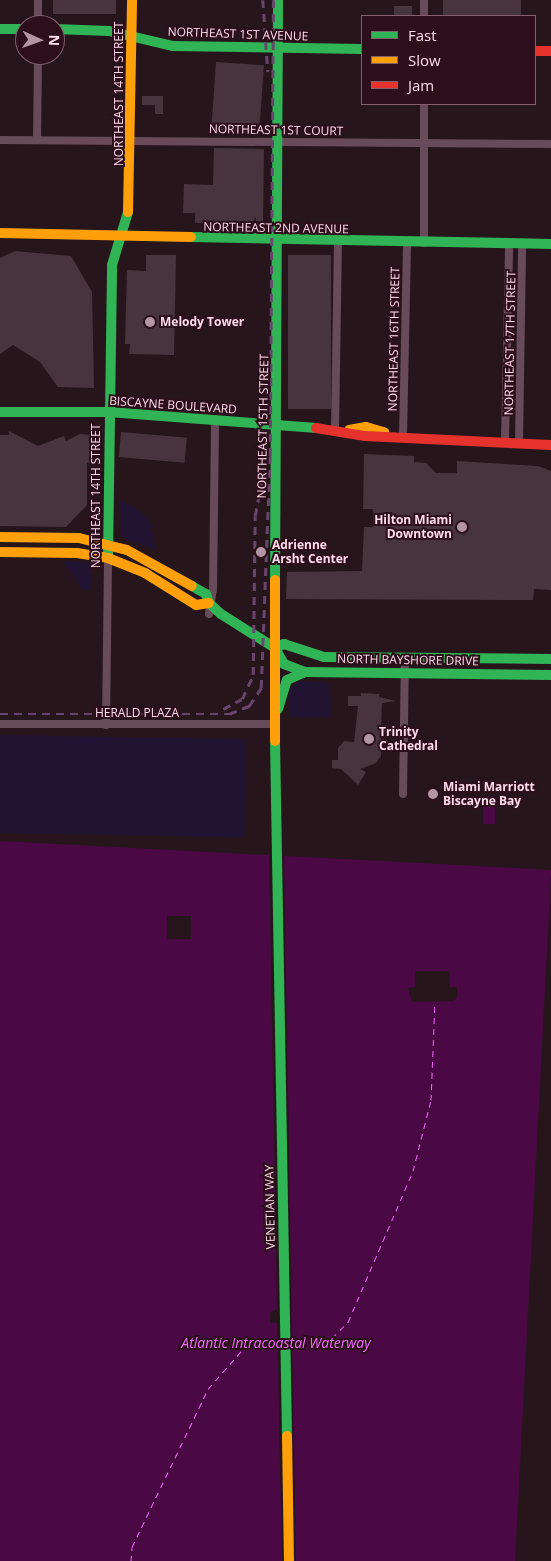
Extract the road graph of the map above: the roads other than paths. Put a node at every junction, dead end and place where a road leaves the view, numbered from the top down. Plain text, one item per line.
1 (38, 0) edge
2 (132, 0) edge
3 (278, 0) edge
4 (424, 0) edge
5 (38, 15) edge
6 (424, 15) edge
7 (0, 29) edge
8 (15, 29) edge
9 (65, 29) edge
10 (132, 37) junction
11 (279, 48) junction
12 (361, 49) edge
13 (536, 51) edge
14 (551, 51) edge
15 (38, 65) edge
16 (424, 105) edge
17 (0, 140) edge
18 (37, 140) junction
19 (132, 140) junction
20 (280, 143) junction
21 (424, 144) junction
22 (551, 144) edge
23 (0, 233) edge
24 (122, 238) junction
25 (278, 241) junction
26 (338, 242) junction
27 (407, 243) junction
28 (424, 244) junction
29 (509, 244) junction
30 (522, 244) junction
31 (551, 244) edge
32 (0, 412) edge
33 (109, 412) junction
34 (216, 420) junction
35 (275, 425) junction
36 (340, 430) junction
37 (400, 435) junction
38 (505, 442) junction
39 (520, 443) junction
40 (551, 445) edge
41 (0, 537) edge
42 (25, 537) junction
43 (109, 544) junction
44 (0, 552) edge
45 (25, 552) junction
46 (108, 558) junction
47 (209, 603) junction
48 (209, 614) dead end
49 (275, 648) junction
50 (405, 658) junction
51 (523, 659) junction
52 (551, 660) edge
53 (305, 672) junction
54 (404, 673) junction
55 (486, 674) junction
56 (548, 675) edge
57 (0, 724) edge
58 (106, 724) junction
59 (274, 724) junction
60 (403, 794) dead end
61 (276, 852) joint
62 (288, 1561) edge

1 - 5 street
2 - 10 main road, NORTHEAST 14TH STREET
3 - 11 main road, NORTHEAST 15TH STREET
4 - 6 street
7 - 8 main road
9 - 10 main road, NORTHEAST 1ST AVENUE
10 - 11 main road, NORTHEAST 1ST AVENUE
10 - 19 main road, NORTHEAST 14TH STREET
11 - 12 main road, NORTHEAST 1ST AVENUE
11 - 20 main road, NORTHEAST 15TH STREET
13 - 14 main road
15 - 18 street
16 - 21 street
17 - 18 street, NORTHEAST 1ST COURT
18 - 19 street, NORTHEAST 1ST COURT
19 - 20 street, NORTHEAST 1ST COURT
19 - 24 main road, NORTHEAST 14TH STREET
20 - 21 street, NORTHEAST 1ST COURT
20 - 25 main road, NORTHEAST 15TH STREET
21 - 22 street, NORTHEAST 1ST COURT
21 - 28 street
23 - 24 main road, NORTHEAST 2ND AVENUE
24 - 25 main road, NORTHEAST 2ND AVENUE
24 - 33 main road, NORTHEAST 14TH STREET
25 - 26 main road, NORTHEAST 2ND AVENUE
25 - 35 main road, NORTHEAST 15TH STREET
26 - 27 main road, NORTHEAST 2ND AVENUE
26 - 36 street
27 - 28 main road, NORTHEAST 2ND AVENUE
27 - 37 street, NORTHEAST 16TH STREET
28 - 29 main road, NORTHEAST 2ND AVENUE
29 - 30 main road, NORTHEAST 2ND AVENUE
29 - 38 street, NORTHEAST 17TH STREET
30 - 31 main road, NORTHEAST 2ND AVENUE
30 - 39 street, NORTHEAST 17TH STREET
32 - 33 main road, BISCAYNE BOULEVARD
33 - 34 main road, BISCAYNE BOULEVARD
33 - 43 main road, NORTHEAST 14TH STREET
34 - 35 main road, BISCAYNE BOULEVARD
34 - 47 street
35 - 36 main road, BISCAYNE BOULEVARD
35 - 49 main road, NORTHEAST 15TH STREET
36 - 37 main road, BISCAYNE BOULEVARD
37 - 38 main road, BISCAYNE BOULEVARD
38 - 39 main road, BISCAYNE BOULEVARD
39 - 40 main road, BISCAYNE BOULEVARD
41 - 42 main road, NORTH BAYSHORE DRIVE
42 - 43 main road, NORTH BAYSHORE DRIVE
42 - 45 street
43 - 46 main road, NORTHEAST 14TH STREET
43 - 47 main road, NORTH BAYSHORE DRIVE
44 - 45 main road, NORTH BAYSHORE DRIVE
45 - 46 main road, NORTH BAYSHORE DRIVE
46 - 47 main road, NORTH BAYSHORE DRIVE
46 - 58 street, NORTHEAST 14TH STREET
47 - 48 street
47 - 49 main road, NORTH BAYSHORE DRIVE
49 - 50 main road, NORTH BAYSHORE DRIVE
49 - 53 main road, NORTH BAYSHORE DRIVE
49 - 59 main road, NORTHEAST 15TH STREET
50 - 51 main road, NORTH BAYSHORE DRIVE
50 - 54 street
51 - 52 main road, NORTH BAYSHORE DRIVE
51 - 55 main road
51 - 56 main road
53 - 54 main road, NORTH BAYSHORE DRIVE
53 - 59 main road
54 - 55 main road, NORTH BAYSHORE DRIVE
54 - 60 street
55 - 56 main road, NORTH BAYSHORE DRIVE
57 - 58 street, HERALD PLAZA
58 - 59 street, HERALD PLAZA
59 - 61 main road, NORTHEAST 15TH STREET
61 - 62 main road, VENETIAN WAY

